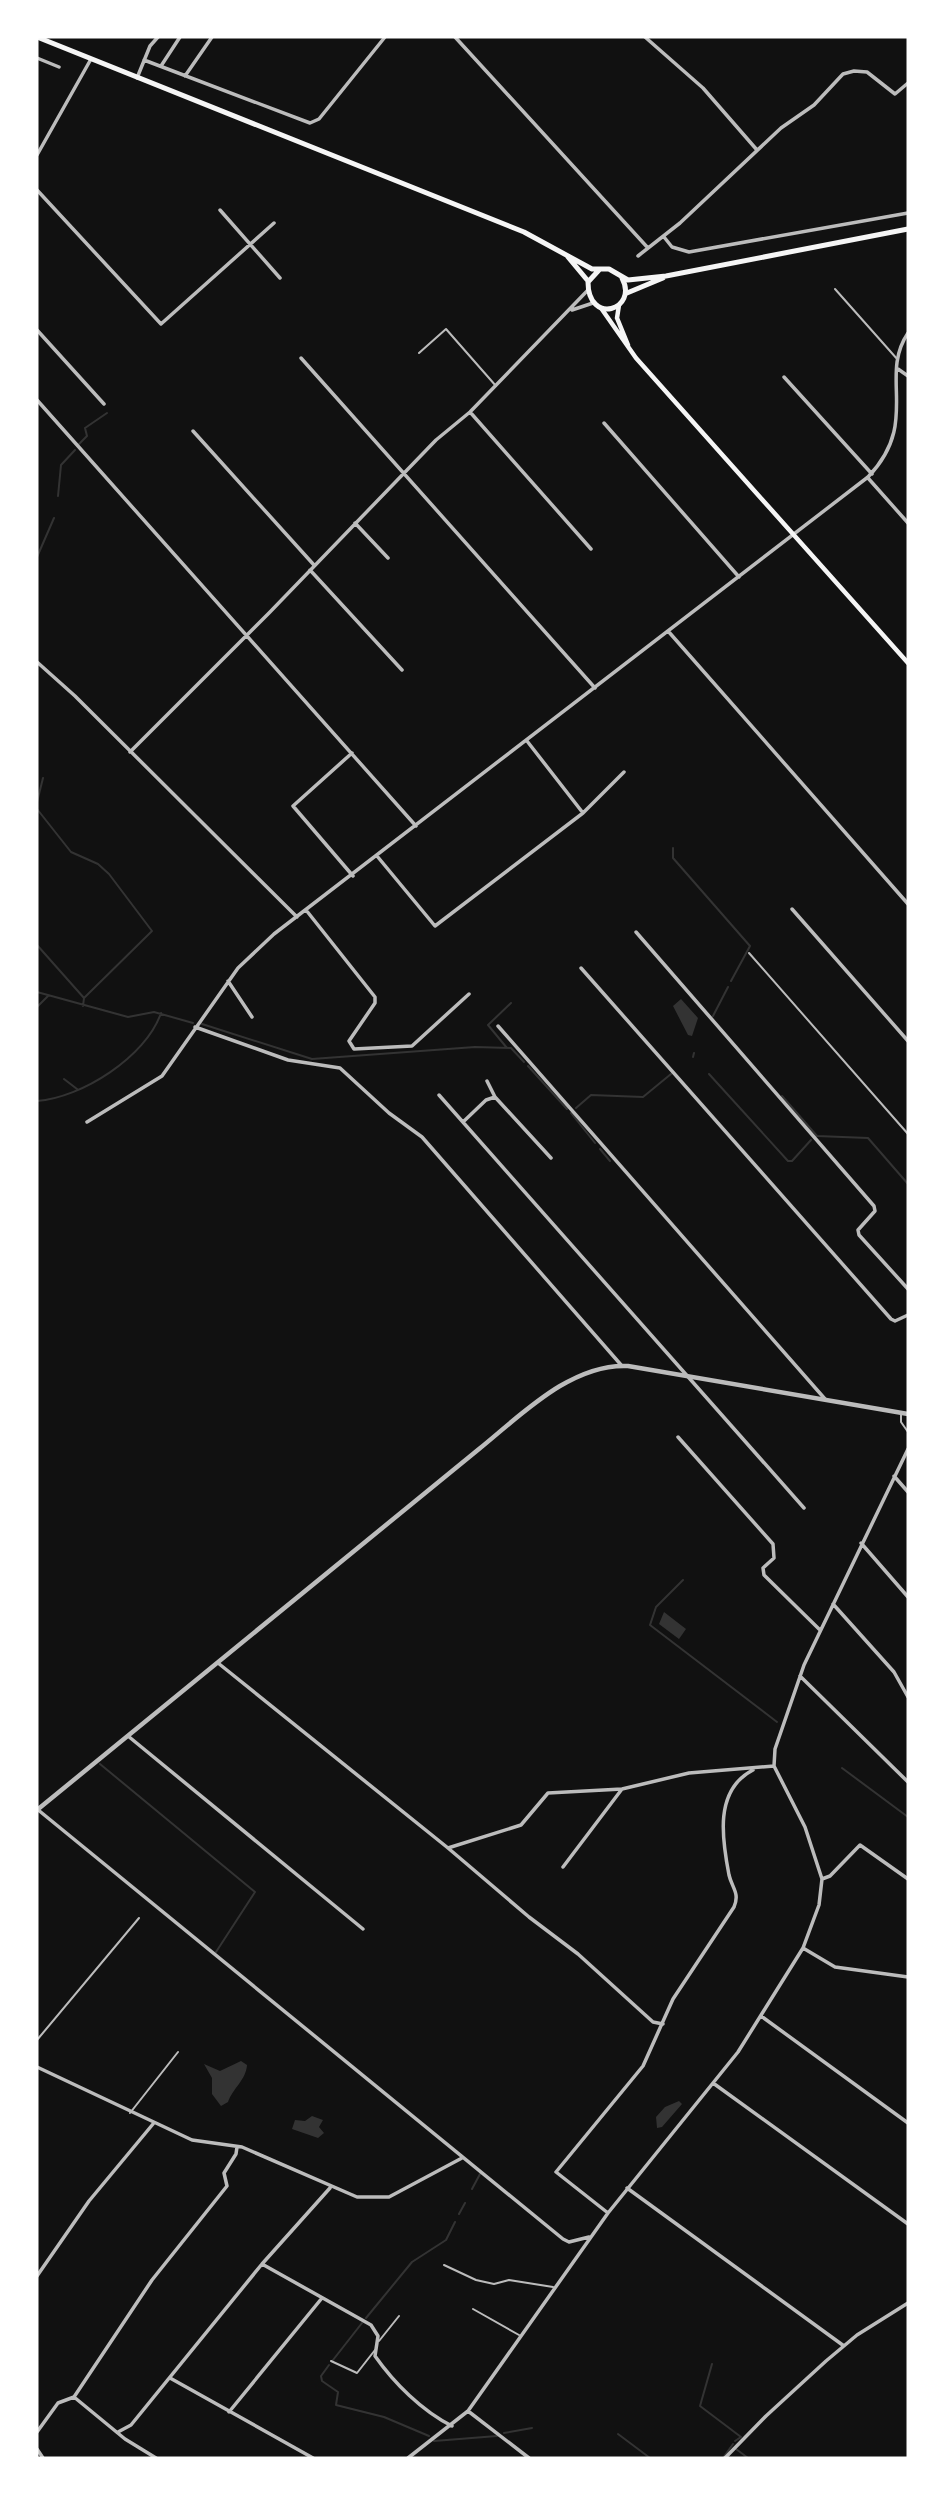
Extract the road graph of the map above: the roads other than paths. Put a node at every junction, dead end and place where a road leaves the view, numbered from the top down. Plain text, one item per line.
1 (37, 37) edge
2 (158, 37) edge
3 (180, 37) edge
4 (212, 37) edge
5 (385, 37) edge
6 (455, 37) edge
7 (645, 37) edge
8 (37, 58) edge
9 (91, 59) junction
10 (144, 60) junction
11 (161, 66) junction
12 (60, 67) dead end
13 (185, 76) junction
14 (137, 78) junction
15 (908, 83) edge
16 (757, 150) junction
17 (37, 155) edge
18 (37, 190) edge
19 (220, 210) dead end
20 (908, 213) edge
21 (274, 223) dead end
22 (908, 229) edge
23 (664, 237) junction
24 (250, 244) junction
25 (648, 248) junction
26 (566, 255) junction
27 (638, 256) dead end
28 (599, 270) junction
29 (620, 276) junction
30 (666, 276) junction
31 (280, 278) dead end
32 (588, 282) junction
33 (835, 289) dead end
34 (588, 290) junction
35 (625, 296) junction
36 (593, 303) junction
37 (619, 305) junction
38 (601, 308) junction
39 (570, 311) junction
40 (37, 330) edge
41 (908, 333) edge
42 (629, 349) junction
43 (419, 353) dead end
44 (301, 358) dead end
45 (898, 361) junction
46 (898, 369) junction
47 (908, 376) edge
48 (784, 377) dead end
49 (496, 387) junction
50 (37, 400) edge
51 (104, 404) dead end
52 (470, 412) junction
53 (604, 423) dead end
54 (193, 431) dead end
55 (403, 474) junction
56 (870, 475) junction
57 (355, 523) junction
58 (908, 523) edge
59 (794, 534) junction
60 (592, 549) dead end
61 (388, 558) dead end
62 (314, 565) junction
63 (310, 570) junction
64 (739, 577) junction
65 (668, 631) junction
66 (247, 635) junction
67 (37, 662) edge
68 (908, 663) edge
69 (402, 670) dead end
70 (595, 688) junction
71 (527, 741) junction
72 (130, 752) junction
73 (352, 753) junction
74 (624, 772) dead end
75 (583, 813) junction
76 (416, 826) junction
77 (377, 856) junction
78 (353, 876) junction
79 (908, 904) edge
80 (792, 909) dead end
81 (306, 910) junction
82 (297, 917) junction
83 (636, 932) dead end
84 (748, 953) dead end
85 (581, 968) dead end
86 (228, 982) junction
87 (469, 994) dead end
88 (252, 1017) dead end
89 (498, 1026) dead end
90 (195, 1027) junction
91 (908, 1041) edge
92 (487, 1081) dead end
93 (439, 1096) dead end
94 (495, 1097) junction
95 (87, 1122) dead end
96 (463, 1122) junction
97 (908, 1134) edge
98 (551, 1158) dead end
99 (908, 1289) edge
100 (908, 1315) edge
101 (622, 1366) junction
102 (688, 1377) junction
103 (827, 1401) junction
104 (901, 1414) junction
105 (908, 1414) edge
106 (908, 1432) edge
107 (678, 1437) dead end
108 (908, 1450) edge
109 (894, 1476) junction
110 (908, 1492) edge
111 (804, 1508) dead end
112 (861, 1543) junction
113 (908, 1597) edge
114 (833, 1603) junction
115 (820, 1630) junction
116 (218, 1663) junction
117 (800, 1676) junction
118 (908, 1697) edge
119 (128, 1736) junction
120 (774, 1766) junction
121 (752, 1770) junction
122 (908, 1782) edge
123 (622, 1789) junction
124 (37, 1810) edge
125 (448, 1848) junction
126 (563, 1867) dead end
127 (822, 1879) junction
128 (908, 1879) edge
129 (139, 1918) dead end
130 (363, 1929) dead end
131 (803, 1948) junction
132 (908, 1977) edge
133 (761, 2016) junction
134 (663, 2024) junction
135 (37, 2040) edge
136 (178, 2052) dead end
137 (37, 2067) edge
138 (713, 2083) junction
139 (130, 2113) junction
140 (908, 2123) edge
141 (153, 2124) junction
142 (237, 2147) junction
143 (462, 2158) junction
144 (330, 2188) junction
145 (627, 2188) junction
146 (608, 2213) junction
147 (908, 2224) edge
148 (591, 2236) junction
149 (262, 2264) junction
150 (444, 2265) dead end
151 (37, 2276) edge
152 (554, 2287) junction
153 (322, 2298) junction
154 (908, 2303) edge
155 (473, 2309) dead end
156 (399, 2316) dead end
157 (520, 2335) junction
158 (379, 2342) junction
159 (844, 2346) junction
160 (375, 2349) junction
161 (331, 2361) dead end
162 (170, 2378) junction
163 (74, 2397) junction
164 (468, 2411) junction
165 (229, 2412) junction
166 (131, 2425) junction
167 (452, 2426) junction
168 (37, 2432) edge
169 (118, 2432) junction
170 (125, 2439) junction
171 (37, 2449) edge
172 (43, 2458) edge
173 (156, 2458) edge
174 (313, 2458) edge
175 (408, 2458) edge
176 (529, 2458) edge
177 (726, 2458) edge

1 - 9 main road
2 - 10 street
3 - 11 street
4 - 13 street
5 - 13 street
6 - 25 street
7 - 16 street
8 - 12 street
9 - 14 main road
9 - 17 street
10 - 11 street
10 - 14 street
11 - 13 street
14 - 26 main road
15 - 16 street
16 - 23 street
18 - 24 street
19 - 24 street
20 - 23 street
21 - 24 street
22 - 30 main road
23 - 25 street
24 - 31 street
25 - 27 street
26 - 28 main road
26 - 32 main road
28 - 29 main road
28 - 32 main road
29 - 30 main road
29 - 35 main road
30 - 35 main road
32 - 34 main road
33 - 45 lane
34 - 36 main road
34 - 39 street
35 - 37 main road
36 - 38 main road
36 - 39 street
37 - 38 main road
37 - 42 main road
38 - 42 main road
39 - 49 street
40 - 51 street
41 - 45 street
42 - 59 main road
43 - 49 lane
44 - 55 street
45 - 46 street
46 - 47 street
46 - 56 street
48 - 56 street
49 - 52 street
50 - 66 street
52 - 55 street
52 - 60 street
53 - 64 street
54 - 62 street
55 - 57 street
55 - 70 street
56 - 58 street
56 - 59 street
57 - 61 street
57 - 62 street
59 - 64 street
59 - 68 main road
62 - 63 street
63 - 66 street
63 - 69 street
64 - 65 street
65 - 70 street
65 - 79 street
66 - 72 street
66 - 73 street
67 - 72 street
70 - 71 street
71 - 75 street
71 - 76 street
72 - 82 street
73 - 76 street
73 - 78 street
74 - 75 street
75 - 77 street
76 - 77 street
77 - 78 street
78 - 81 street
80 - 91 street
81 - 82 street
81 - 87 street
82 - 86 street
83 - 99 street
84 - 97 lane
85 - 100 street
86 - 88 street
86 - 90 street
89 - 103 street
90 - 95 street
90 - 101 street
92 - 94 street
93 - 96 street
94 - 96 street
94 - 98 street
96 - 102 street
101 - 102 street
101 - 116 street
102 - 103 street
102 - 111 street
103 - 104 street
104 - 105 street
104 - 106 lane
107 - 115 street
108 - 109 street
109 - 110 street
109 - 112 street
112 - 113 street
112 - 114 street
114 - 115 street
114 - 118 street
115 - 117 street
116 - 119 street
116 - 125 street
117 - 120 street
117 - 122 street
119 - 124 street
119 - 130 street
120 - 121 street
120 - 127 street
121 - 123 street
121 - 134 street
123 - 125 street
123 - 126 street
124 - 143 street
125 - 134 street
127 - 128 street
127 - 131 street
129 - 135 lane
131 - 132 street
131 - 133 street
133 - 138 street
133 - 140 street
134 - 146 street
136 - 139 lane
137 - 139 street
138 - 145 street
138 - 147 street
139 - 141 street
141 - 142 street
141 - 151 street
142 - 144 street
142 - 163 street
143 - 144 street
143 - 148 street
144 - 149 street
145 - 146 street
145 - 159 street
146 - 148 street
148 - 152 street
149 - 153 street
149 - 162 street
150 - 152 lane
152 - 157 street
153 - 158 street
153 - 165 street
154 - 159 street
155 - 157 lane
156 - 158 lane
157 - 164 street
158 - 160 street
159 - 177 street
160 - 161 lane
160 - 167 street
162 - 165 street
162 - 166 street
163 - 168 street
163 - 169 street
164 - 167 street
164 - 176 street
165 - 174 street
166 - 169 street
166 - 170 street
167 - 175 street
169 - 170 street
170 - 173 street
171 - 172 street

